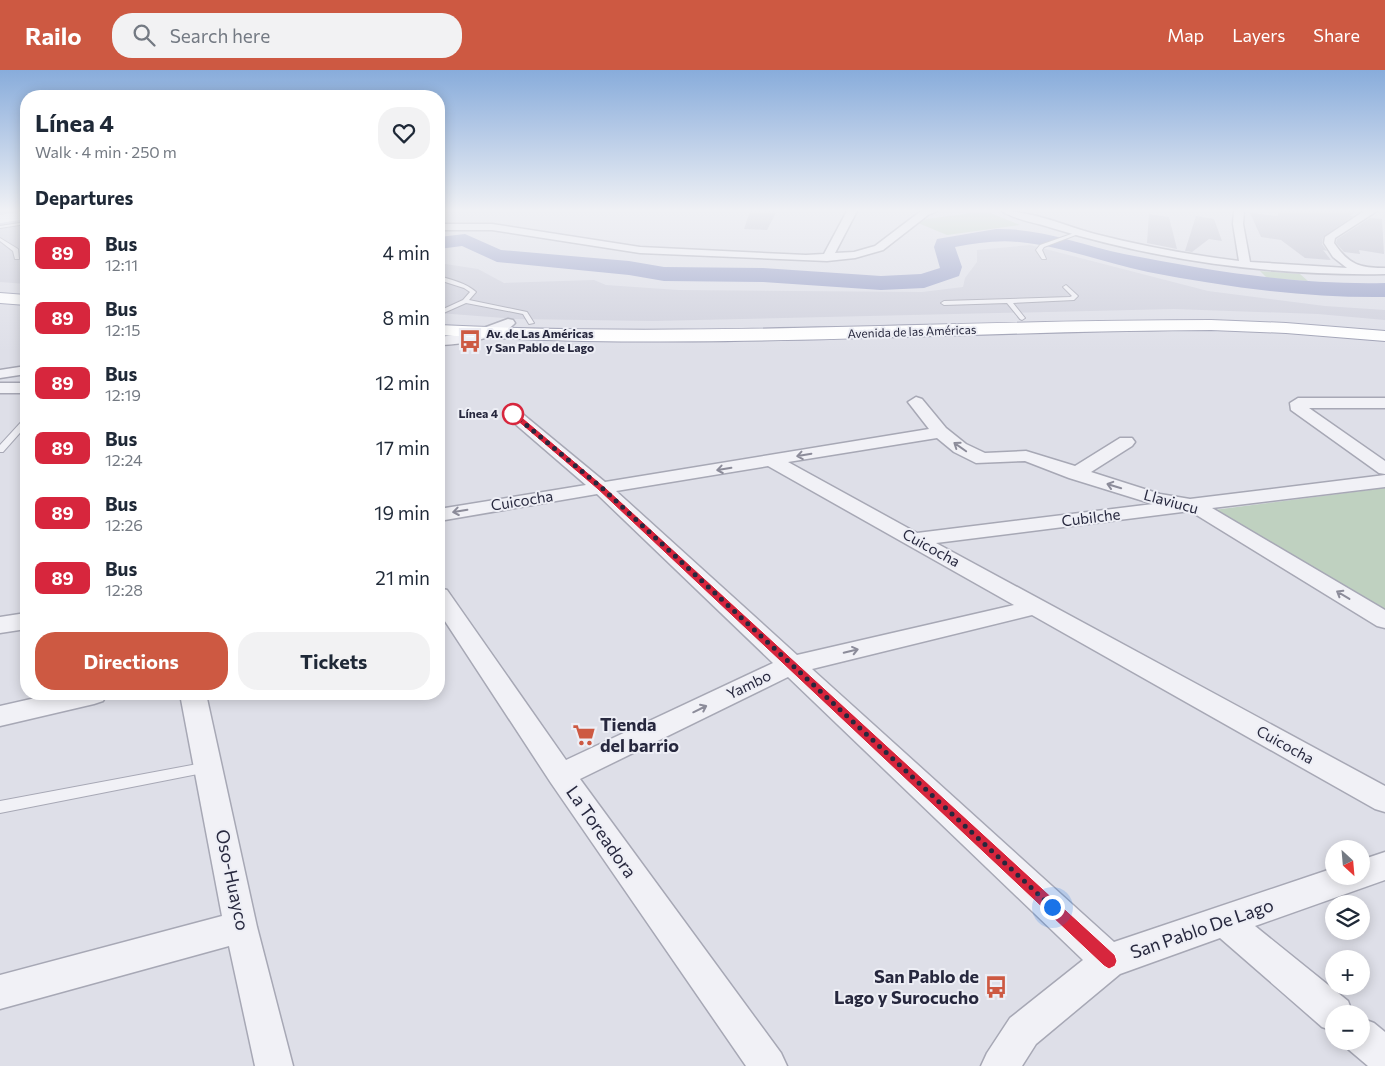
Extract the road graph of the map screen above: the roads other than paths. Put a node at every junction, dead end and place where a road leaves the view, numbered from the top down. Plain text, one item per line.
1 (815, 257) edge
2 (831, 257) edge
3 (1194, 257) edge
4 (1244, 257) edge
5 (1340, 257) edge
6 (827, 258) joint
7 (1245, 265) junction
8 (1385, 271) edge
9 (1360, 272) junction
10 (445, 280) edge
11 (1066, 287) dead end
12 (0, 288) edge
13 (20, 290) edge
14 (0, 298) edge
15 (20, 300) edge
16 (465, 301) junction
17 (944, 302) dead end
18 (1009, 302) junction
19 (445, 310) edge
20 (445, 318) edge
21 (1022, 318) junction
22 (508, 322) junction
23 (531, 323) junction
24 (1385, 325) edge
25 (445, 330) edge
26 (488, 333) junction
27 (1385, 336) edge
28 (445, 340) edge
29 (20, 371) edge
30 (0, 374) edge
31 (0, 388) edge
32 (20, 388) edge
33 (916, 402) dead end
34 (1385, 403) edge
35 (513, 414) dead end
36 (20, 428) edge
37 (940, 432) junction
38 (1126, 442) dead end
39 (0, 450) edge
40 (772, 461) junction
41 (1385, 469) edge
42 (1075, 474) junction
43 (1385, 481) edge
44 (602, 488) junction
45 (1195, 506) junction
46 (445, 514) edge
47 (915, 539) junction
48 (445, 604) edge
49 (1036, 607) junction
50 (1385, 620) edge
51 (20, 622) edge
52 (0, 625) edge
53 (792, 665) junction
54 (68, 700) edge
55 (194, 700) edge
56 (0, 716) edge
57 (208, 767) junction
58 (561, 775) junction
59 (1385, 800) edge
60 (0, 807) edge
61 (1385, 866) edge
62 (1370, 871) edge
63 (1328, 885) edge
64 (1224, 921) junction
65 (241, 927) junction
66 (1109, 961) junction
67 (0, 992) edge
68 (1325, 1006) edge
69 (1370, 1044) edge
70 (1385, 1056) edge
71 (274, 1066) edge
72 (768, 1066) edge
73 (1000, 1066) edge

1 - 6 street
2 - 6 street
3 - 7 street
4 - 7 street
5 - 9 street
7 - 9 street
8 - 9 street
10 - 16 lane
11 - 18 lane
12 - 13 main road
14 - 15 main road
16 - 19 lane
16 - 23 lane
17 - 18 lane
18 - 21 lane
20 - 22 main road, Avenida de las Américas
21 - 23 main road, Avenida de las Américas
21 - 24 main road, Avenida de las Américas
22 - 23 main road, Avenida de las Américas
22 - 26 street
25 - 26 main road, Avenida de las Américas
26 - 27 main road, Avenida de las Américas
26 - 28 street
29 - 30 street
31 - 32 street
33 - 37 street, Llaviucu
34 - 41 street
35 - 44 street
36 - 39 lane
37 -> 40 street
42 -> 37 street, Llaviucu
38 - 42 street
40 -> 44 street, Cuicocha
40 - 47 street, Cuicocha
45 -> 42 street, Llaviucu
43 - 45 street, Cubilche
44 -> 46 street, Cuicocha
44 - 53 street
45 - 47 street, Cubilche
50 -> 45 street, Llaviucu
47 - 49 street, Cuicocha
48 - 58 street, La Toreadora
53 -> 49 street, Yambo
49 - 59 street, Cuicocha
51 - 52 street
58 -> 53 street, Yambo
53 - 66 street
54 - 56 street
55 - 57 street, Oso-Huayco
57 - 60 lane
57 - 65 street, Oso-Huayco
58 - 72 street, La Toreadora
61 - 62 street
63 - 64 street, San Pablo De Lago
64 - 66 street, San Pablo De Lago
64 - 68 street
65 - 67 street
65 - 71 street, Oso-Huayco
66 - 73 street, San Pablo De Lago
69 - 70 street

